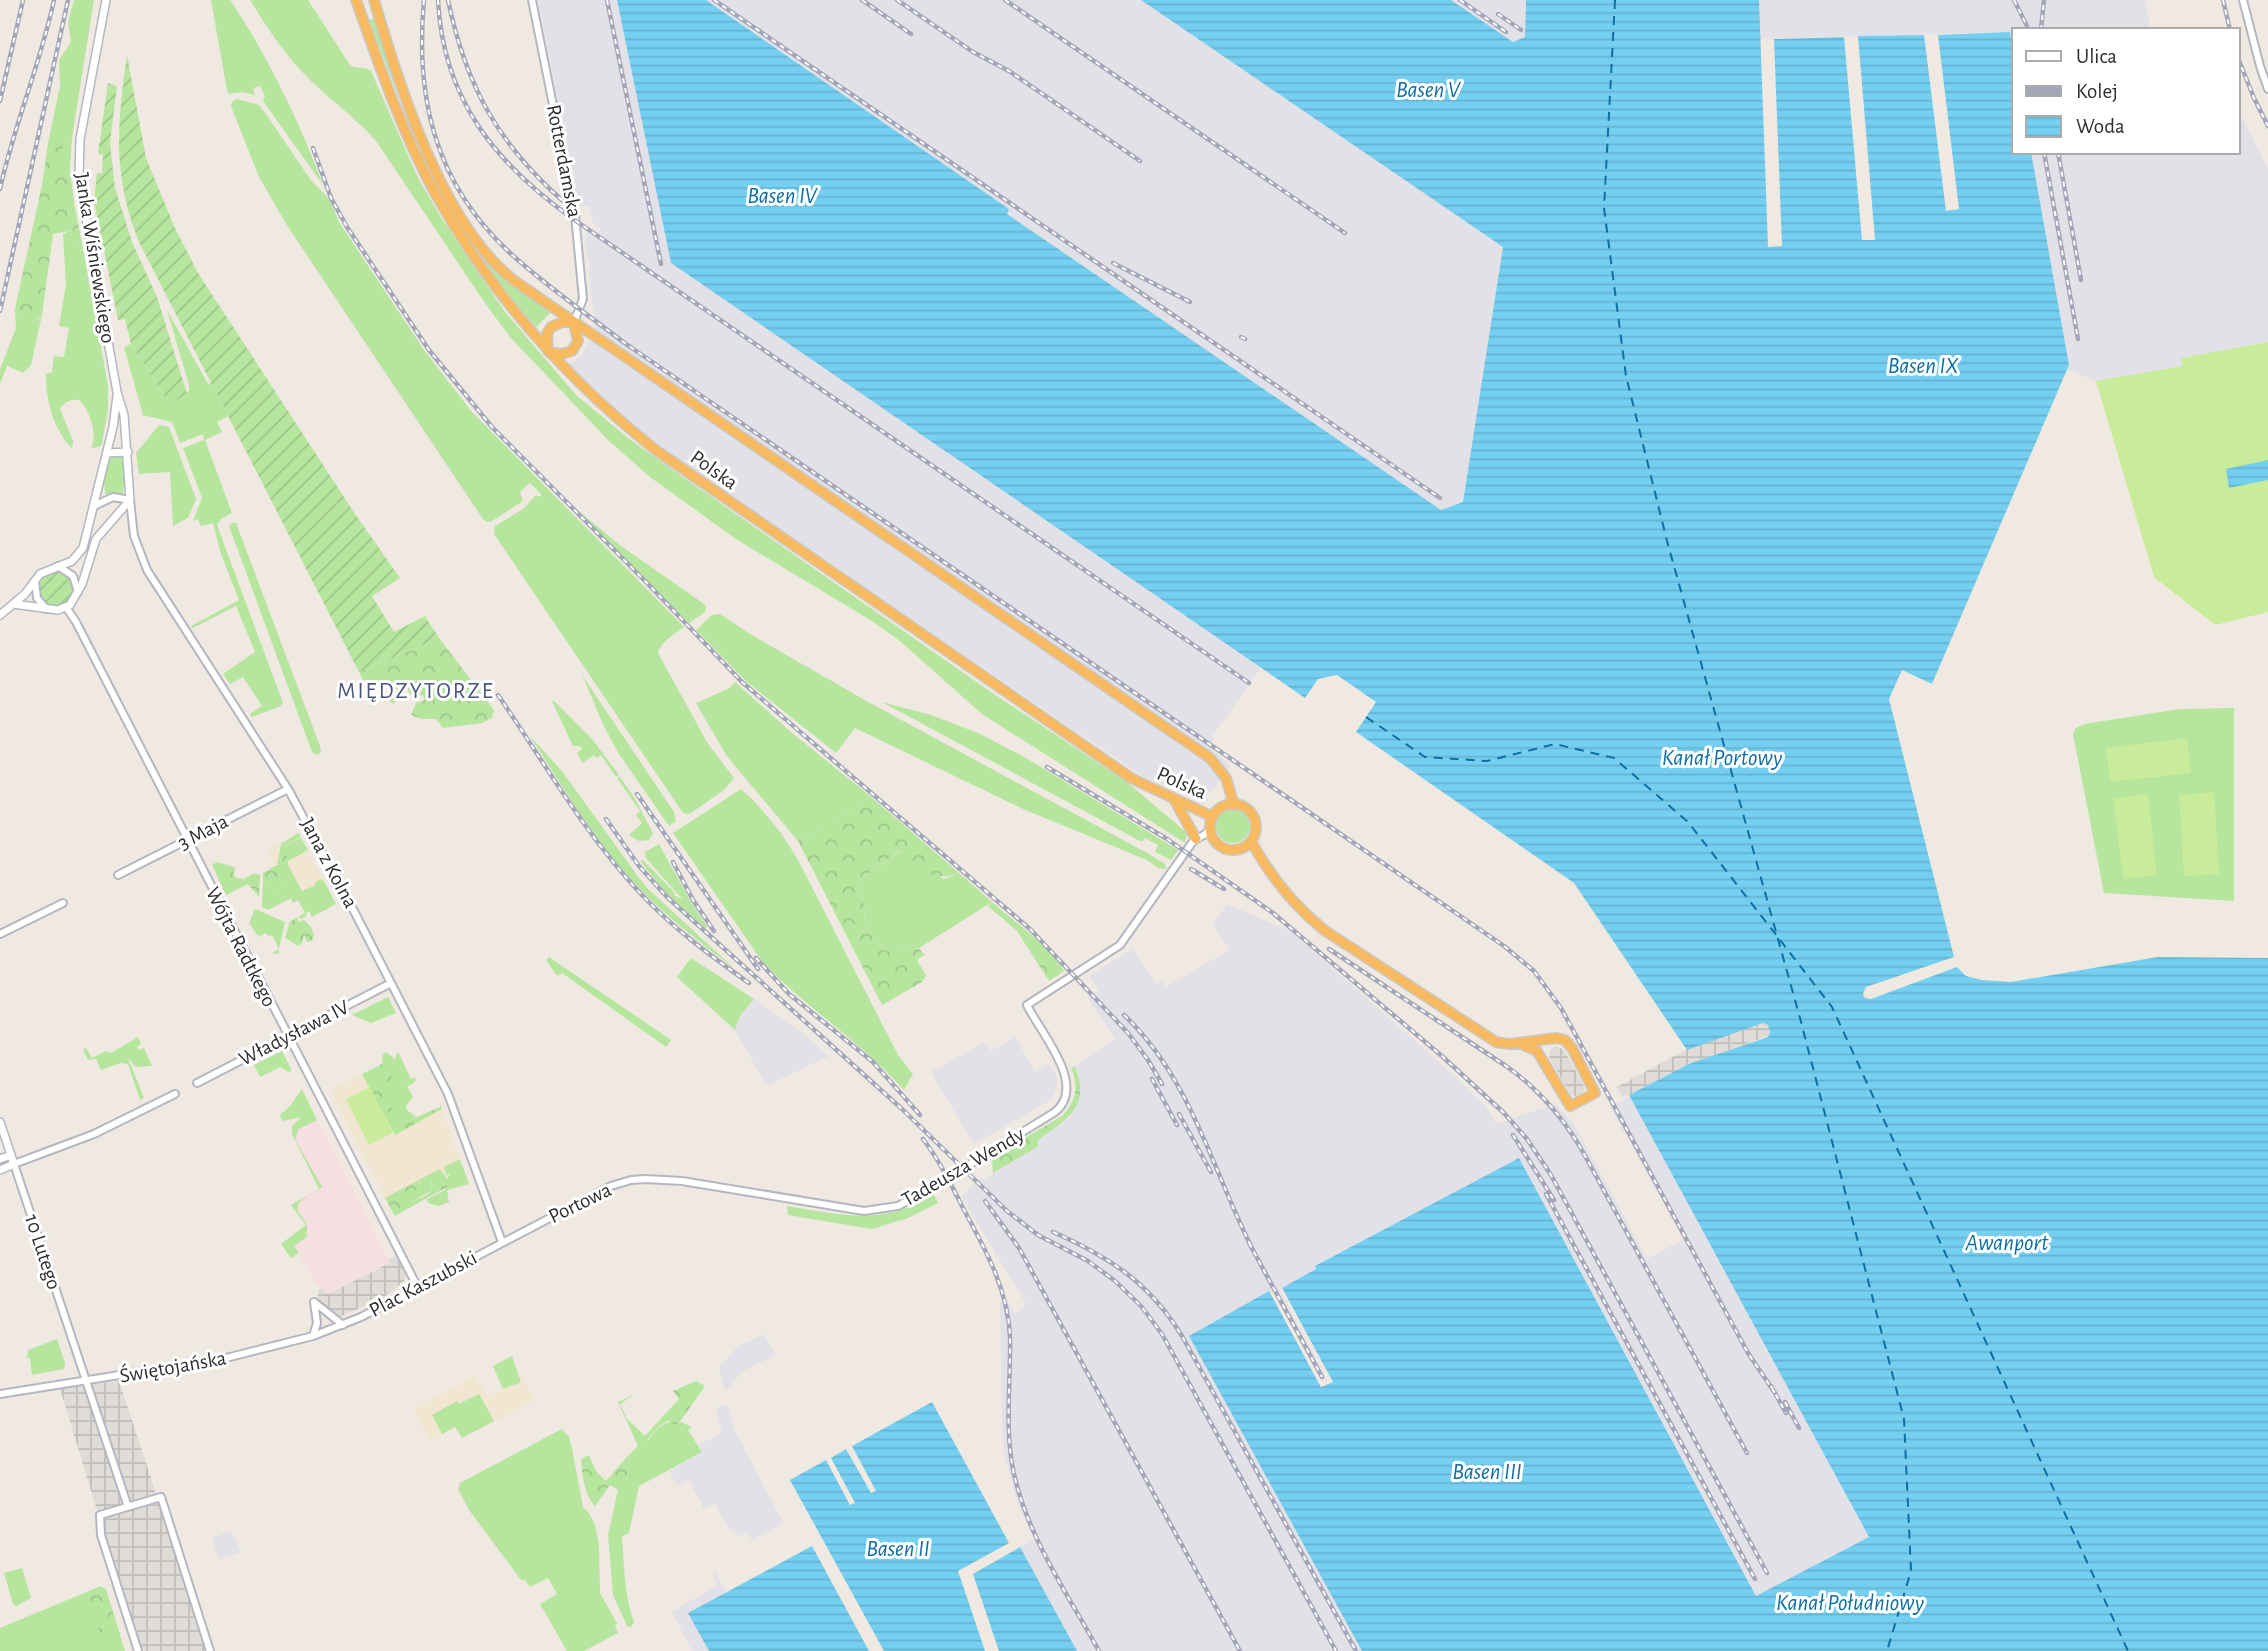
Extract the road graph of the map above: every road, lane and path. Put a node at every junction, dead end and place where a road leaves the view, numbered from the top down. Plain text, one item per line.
1 (106, 0) edge
2 (356, 0) edge
3 (374, 0) edge
4 (532, 0) edge
5 (2243, 0) edge
6 (2268, 89) edge
7 (573, 322) junction
8 (549, 352) junction
9 (117, 392) junction
10 (128, 452) junction
11 (107, 453) junction
12 (130, 500) junction
13 (94, 506) junction
14 (58, 566) junction
15 (35, 581) junction
16 (78, 592) junction
17 (13, 604) junction
18 (66, 607) junction
19 (46, 609) junction
20 (0, 615) edge
21 (288, 789) junction
22 (1174, 799) junction
23 (1234, 805) junction
24 (1213, 817) junction
25 (1206, 835) junction
26 (187, 840) junction
27 (1247, 845) junction
28 (118, 875) dead end
29 (63, 903) dead end
30 (0, 934) edge
31 (391, 983) junction
32 (288, 1036) junction
33 (1518, 1043) junction
34 (197, 1083) dead end
35 (175, 1094) dead end
36 (0, 1122) edge
37 (0, 1159) edge
38 (12, 1160) junction
39 (0, 1170) edge
40 (663, 1178) joint
41 (502, 1242) junction
42 (417, 1286) junction
43 (343, 1325) junction
44 (313, 1336) junction
45 (86, 1381) junction
46 (0, 1394) edge
47 (128, 1507) junction
48 (138, 1651) edge
49 (210, 1651) edge

1 - 9 main road, Janka Wiśniewskiego
2 - 8 highway, Polska
3 - 7 highway, Polska
4 - 7 street, Rotterdamska
5 - 6 street
7 - 8 highway
7 - 8 highway
7 - 23 highway, Polska
8 - 22 highway, Polska
9 - 10 main road, Janka Wiśniewskiego
9 - 11 main road, Janka Wiśniewskiego
10 - 11 main road
10 - 12 main road, Janka Wiśniewskiego
11 - 13 main road, Janka Wiśniewskiego
12 - 13 street
12 - 16 main road
12 - 21 street, Jana z Kolna
13 - 14 main road, Janka Wiśniewskiego
14 - 15 main road
14 - 16 street
15 - 17 main road
15 - 19 street
16 - 18 main road
17 - 19 main road
17 - 20 main road
18 - 19 main road
18 - 26 street, Wójta Radtkego
21 - 26 street, 3 Maja
21 - 31 street, Jana z Kolna
22 - 24 highway, Polska
22 - 25 highway
23 - 24 highway
23 - 27 highway
24 - 25 highway
25 - 27 highway
25 - 40 street, Tadeusza Wendy, bridge
26 - 28 street, 3 Maja
26 - 32 street, Wójta Radtkego
27 - 33 highway
29 - 30 street
31 - 32 street, Władysława IV
31 - 41 street, Jana z Kolna
32 - 34 street, Władysława IV
32 - 42 street, Wójta Radtkego
33 - 33 highway
35 - 38 street
36 - 38 main road, 10 Lutego
37 - 38 main road
38 - 39 main road
38 - 45 street, 10 Lutego
40 - 41 street, Portowa
41 - 42 street, Plac Kaszubski
42 - 43 street, Plac Kaszubski
43 - 44 street, Świętojańska
43 - 44 street
44 - 45 street, Świętojańska
45 - 46 street, Świętojańska
45 - 47 street, 10 Lutego
47 - 48 street
47 - 49 street

